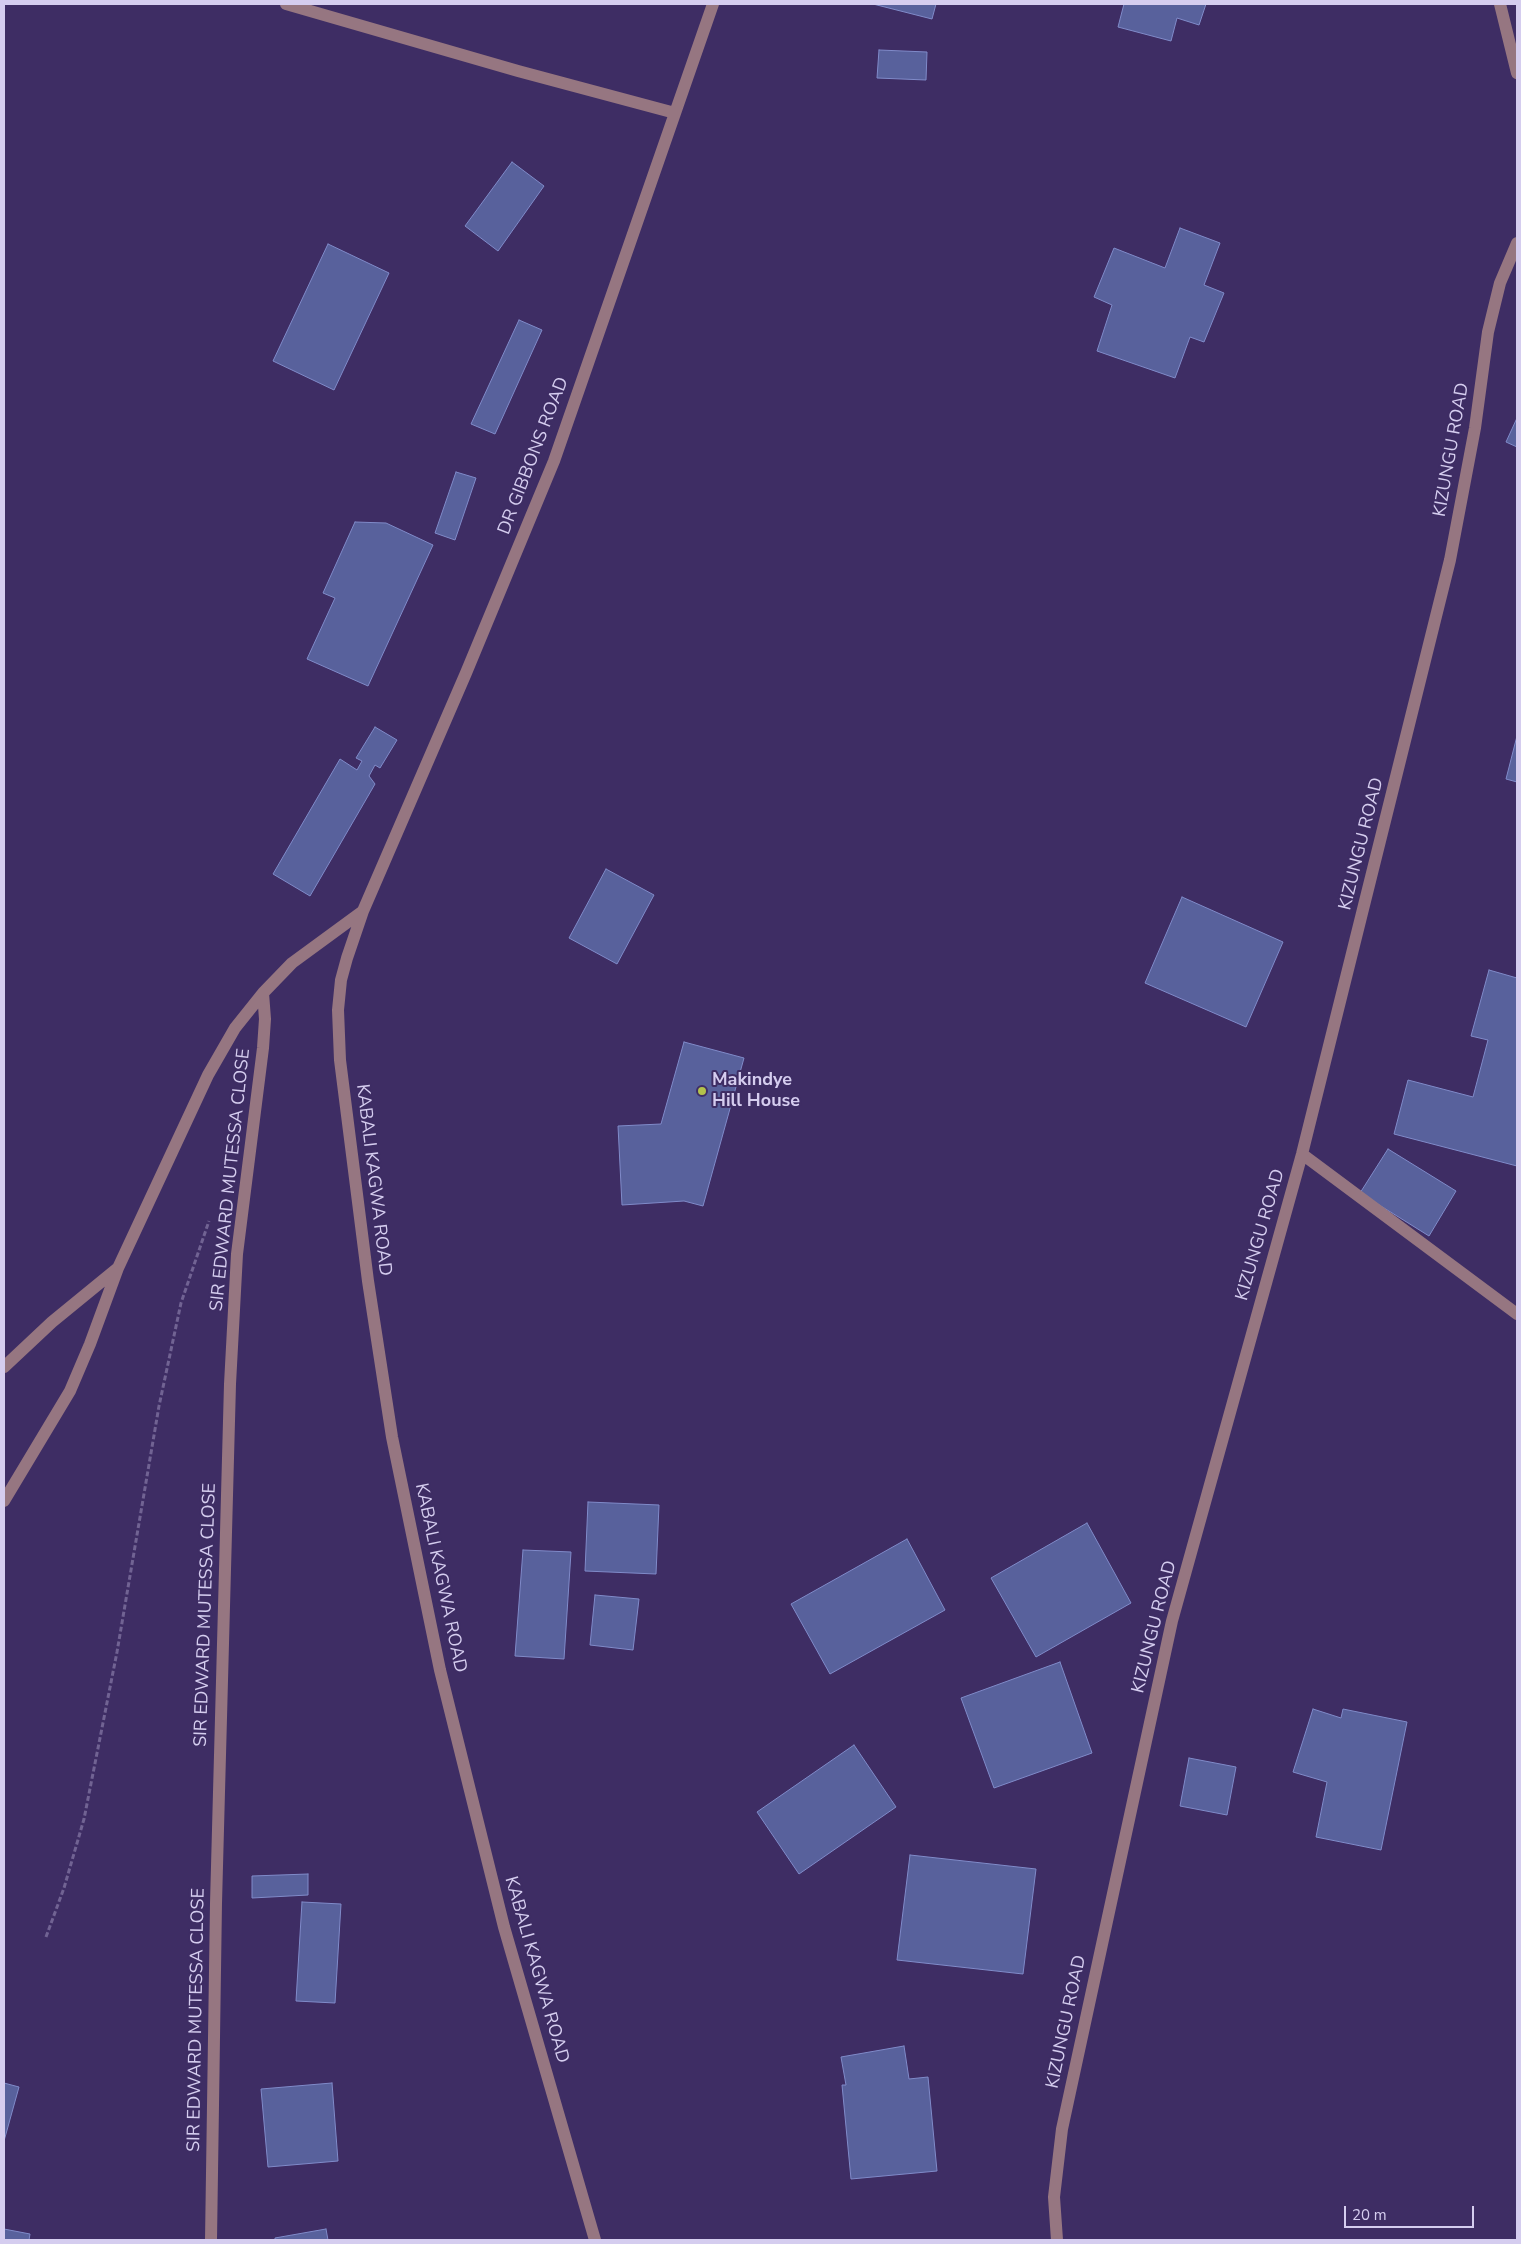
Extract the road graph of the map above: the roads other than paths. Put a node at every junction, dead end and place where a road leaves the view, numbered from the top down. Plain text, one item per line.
1 (286, 4) edge
2 (713, 4) edge
3 (1500, 4) edge
4 (1517, 73) edge
5 (675, 113) junction
6 (1517, 243) edge
7 (363, 911) junction
8 (262, 993) junction
9 (1302, 1154) junction
10 (118, 1268) junction
11 (1517, 1314) edge
12 (4, 1366) edge
13 (4, 1502) edge
14 (211, 2240) edge
15 (595, 2240) edge
16 (1057, 2240) edge

1 - 5 street
2 - 5 street, DR GIBBONS ROAD
3 - 4 street
5 - 7 street, DR GIBBONS ROAD
6 - 9 street, KIZUNGU ROAD
7 - 8 street
7 - 15 street, KABALI KAGWA ROAD
8 - 10 street
8 - 14 street, SIR EDWARD MUTESSA CLOSE
9 - 11 street
9 - 16 street, KIZUNGU ROAD
10 - 12 street
10 - 13 street

